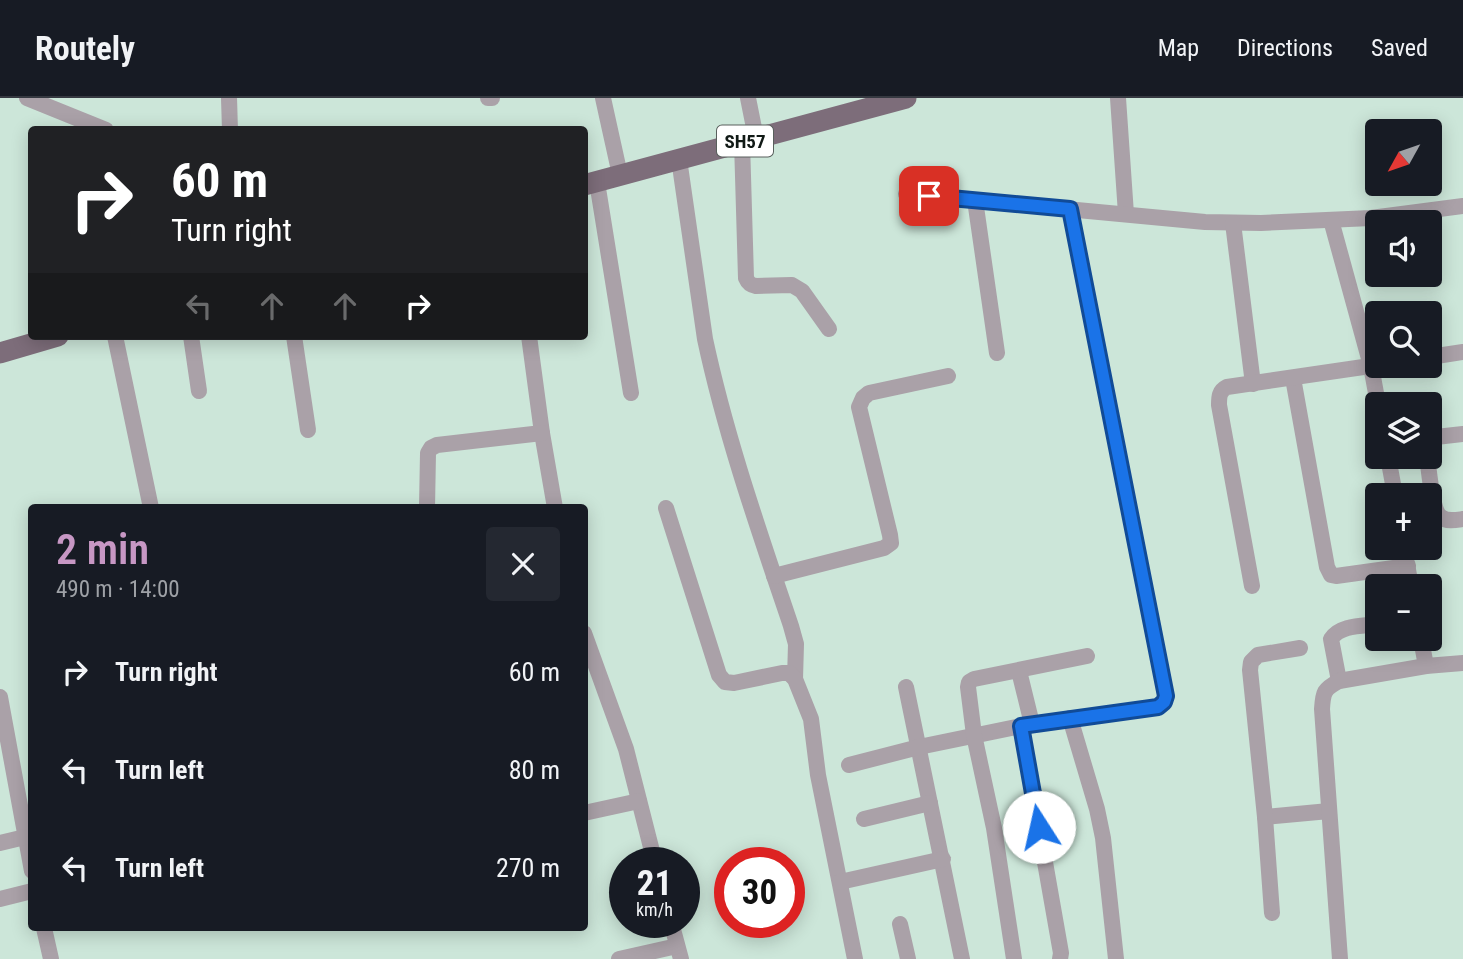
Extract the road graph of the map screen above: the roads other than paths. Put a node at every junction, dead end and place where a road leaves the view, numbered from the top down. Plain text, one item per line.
1 (27, 98) edge
2 (229, 98) edge
3 (603, 98) edge
4 (748, 98) edge
5 (906, 98) edge
6 (1118, 98) edge
7 (96, 126) edge
8 (230, 126) edge
9 (749, 140) junction
10 (680, 159) junction
11 (620, 175) junction
12 (591, 184) edge
13 (906, 194) dead end
14 (975, 200) junction
15 (1463, 206) edge
16 (1070, 209) junction
17 (1126, 214) junction
18 (1331, 220) junction
19 (1233, 223) junction
20 (829, 329) dead end
21 (1365, 335) edge
22 (44, 340) edge
23 (116, 340) edge
24 (192, 340) edge
25 (295, 340) edge
26 (530, 340) edge
27 (997, 352) dead end
28 (1463, 352) edge
29 (0, 353) edge
30 (1442, 355) edge
31 (1365, 366) edge
32 (948, 376) dead end
33 (1293, 378) junction
34 (1253, 384) junction
35 (199, 391) dead end
36 (631, 393) dead end
37 (308, 430) dead end
38 (542, 433) junction
39 (1463, 434) edge
40 (1442, 436) edge
41 (1429, 469) edge
42 (150, 504) edge
43 (427, 504) edge
44 (554, 504) edge
45 (666, 508) dead end
46 (1463, 519) edge
47 (1407, 560) edge
48 (1408, 566) junction
49 (1410, 574) edge
50 (774, 576) junction
51 (1252, 586) dead end
52 (1365, 626) edge
53 (588, 644) edge
54 (1300, 648) dead end
55 (1423, 651) edge
56 (1087, 656) dead end
57 (1463, 663) edge
58 (1426, 666) junction
59 (1019, 671) junction
60 (796, 679) junction
61 (1339, 681) junction
62 (906, 687) dead end
63 (0, 697) edge
64 (1070, 718) junction
65 (1026, 725) junction
66 (974, 736) junction
67 (919, 747) junction
68 (849, 765) dead end
69 (8, 788) edge
70 (639, 801) junction
71 (930, 803) junction
72 (1329, 811) junction
73 (588, 812) edge
74 (1265, 817) junction
75 (864, 819) dead end
76 (25, 837) junction
77 (0, 843) edge
78 (651, 847) edge
79 (28, 852) edge
80 (943, 859) junction
81 (839, 882) junction
82 (28, 892) edge
83 (0, 898) edge
84 (1272, 913) dead end
85 (900, 924) dead end
86 (45, 931) edge
87 (679, 953) edge
88 (51, 959) edge
89 (619, 959) edge
90 (855, 959) edge
91 (908, 959) edge
92 (962, 959) edge
93 (1014, 959) edge
94 (1060, 959) edge
95 (1116, 959) edge
96 (1340, 959) edge

1 - 7 street
2 - 8 street
3 - 11 street
4 - 9 street
5 - 9 main road, SH57
6 - 17 street
9 - 10 main road, SH57
9 - 20 street
10 - 11 main road, SH57
10 - 50 street
11 - 12 main road, SH57
12 - 36 street
13 - 14 street
14 - 16 street
14 - 27 street
15 - 18 street
16 - 17 street
16 - 64 street
17 - 19 street
18 - 19 street
18 - 21 street
19 - 34 street
22 - 29 main road
23 - 42 street
24 - 35 street
25 - 37 street
26 - 38 street
28 - 30 street
31 - 33 street
32 - 50 street
33 - 34 street
33 - 48 street
34 - 51 street
38 - 43 street
38 - 44 street
39 - 40 street
41 - 46 street
45 - 60 street
47 - 48 street
48 - 49 street
50 - 60 street
52 - 61 street
53 - 70 street
54 - 74 street
55 - 58 street
56 - 59 street
57 - 58 street
58 - 61 street
59 - 65 street
59 - 66 street
60 - 81 street
61 - 72 street
62 - 67 street
63 - 69 street
64 - 65 street
64 - 95 street
65 - 66 street
65 - 94 street
66 - 67 street
66 - 93 street
67 - 68 street
67 - 71 street
69 - 76 street
70 - 73 street
70 - 78 street
71 - 75 street
71 - 80 street
72 - 74 street
72 - 96 street
74 - 84 street
76 - 77 street
76 - 79 street
80 - 81 street
80 - 92 street
81 - 90 street
82 - 83 street
85 - 91 street
86 - 88 street
87 - 89 street

